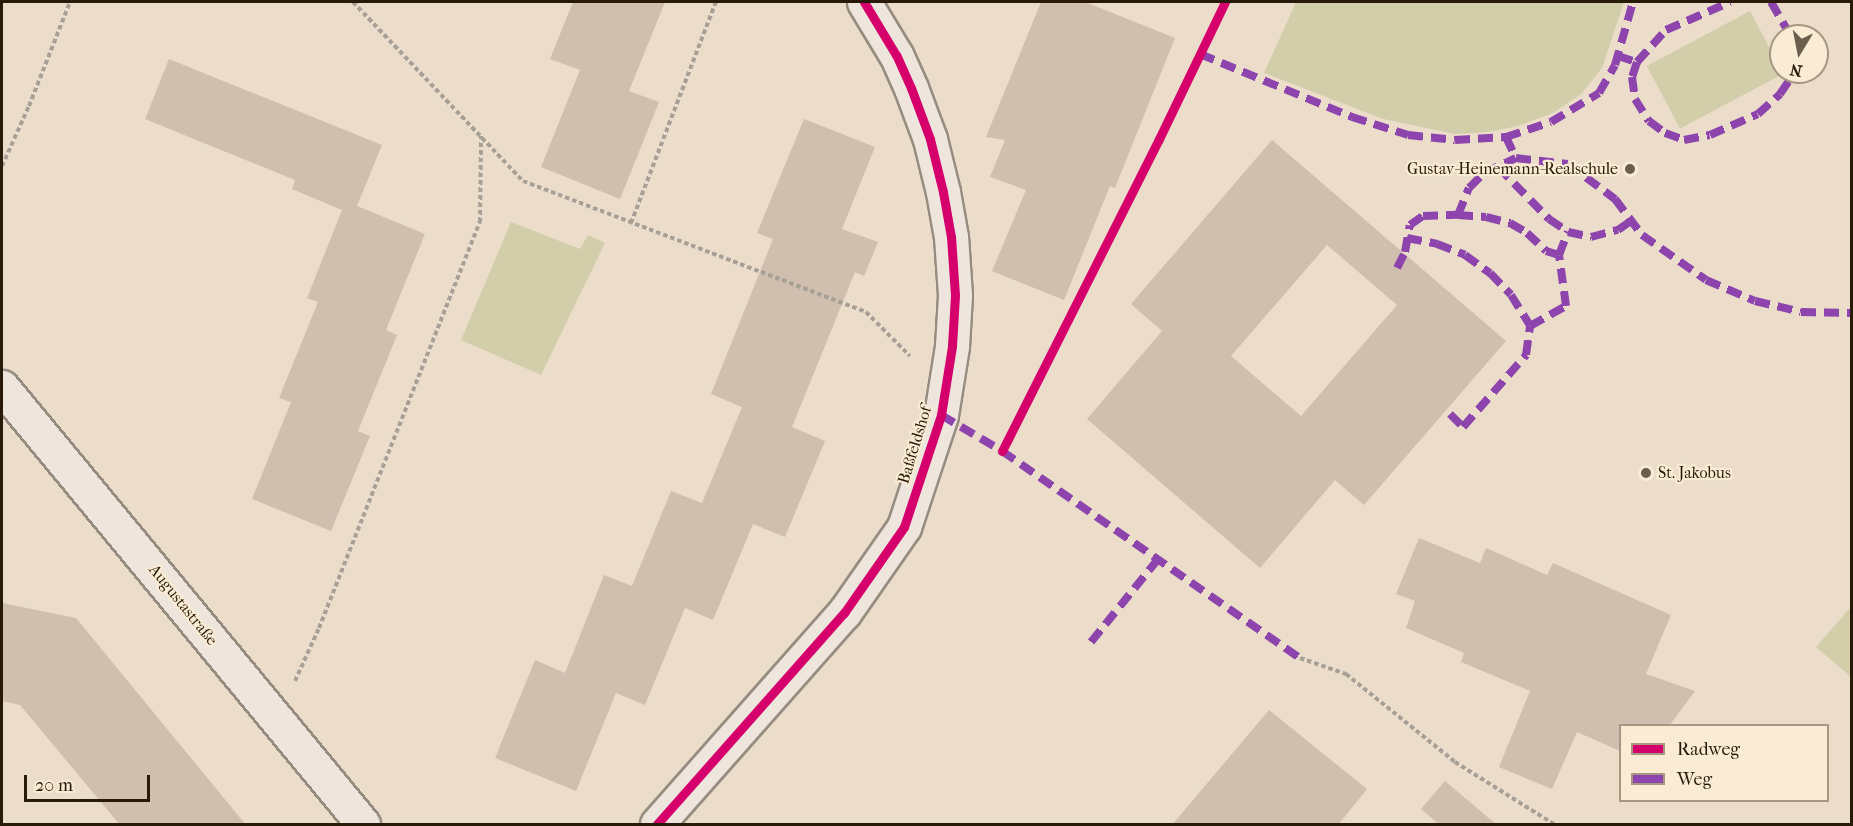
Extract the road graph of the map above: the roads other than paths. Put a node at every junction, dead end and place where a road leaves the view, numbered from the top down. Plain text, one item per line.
1 (864, 2) edge
2 (2, 387) edge
3 (363, 825) edge
4 (657, 825) edge

1 - 4 street, Baßfeldshof
2 - 3 street, Augustastraße

